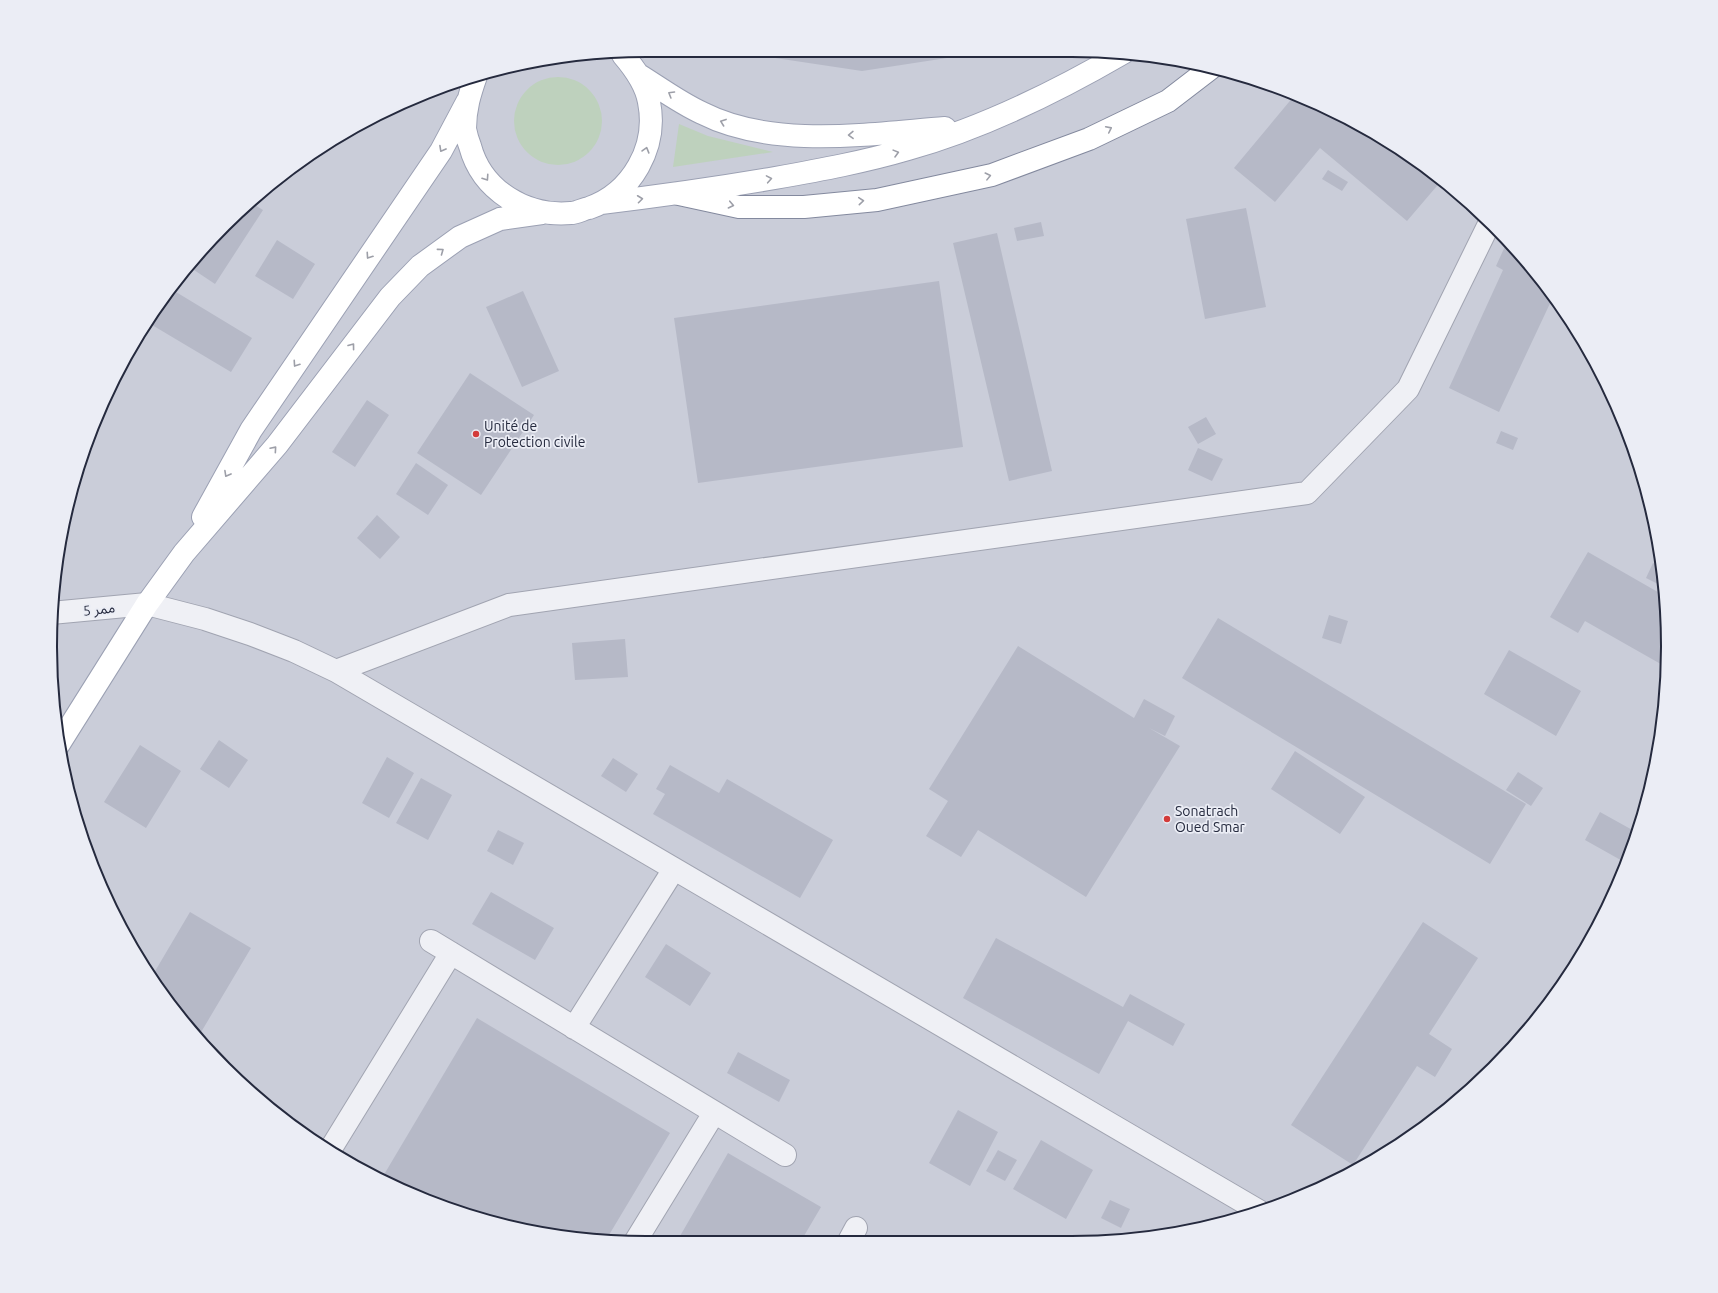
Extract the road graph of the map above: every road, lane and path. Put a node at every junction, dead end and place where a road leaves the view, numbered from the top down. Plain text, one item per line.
1 (625, 58) edge
2 (1114, 58) edge
3 (1205, 72) edge
4 (639, 75) junction
5 (474, 83) edge
6 (467, 102) junction
7 (974, 126) junction
8 (679, 194) junction
9 (601, 203) junction
10 (542, 213) junction
11 (1487, 229) edge
12 (184, 553) junction
13 (147, 604) junction
14 (58, 613) edge
15 (336, 671) junction
16 (64, 736) edge
17 (674, 869) junction
18 (431, 941) dead end
19 (451, 953) junction
20 (574, 1028) junction
21 (714, 1113) junction
22 (333, 1145) edge
23 (785, 1156) dead end
24 (1252, 1208) edge
25 (638, 1236) edge

1 - 4 main road
2 - 7 main road
8 -> 3 main road
7 -> 4 main road
9 -> 4 main road
5 - 6 main road
6 -> 10 main road
6 -> 12 main road
8 -> 7 main road
9 -> 8 main road
9 - 10 main road
12 -> 10 main road
11 - 15 lane
12 - 13 main road
13 - 14 lane, ممر 5
13 - 15 lane
13 - 16 main road
15 - 17 lane
17 - 20 lane
17 - 24 lane
18 - 19 lane
19 - 20 lane
19 - 22 lane
20 - 21 lane
21 - 23 lane
21 - 25 lane

